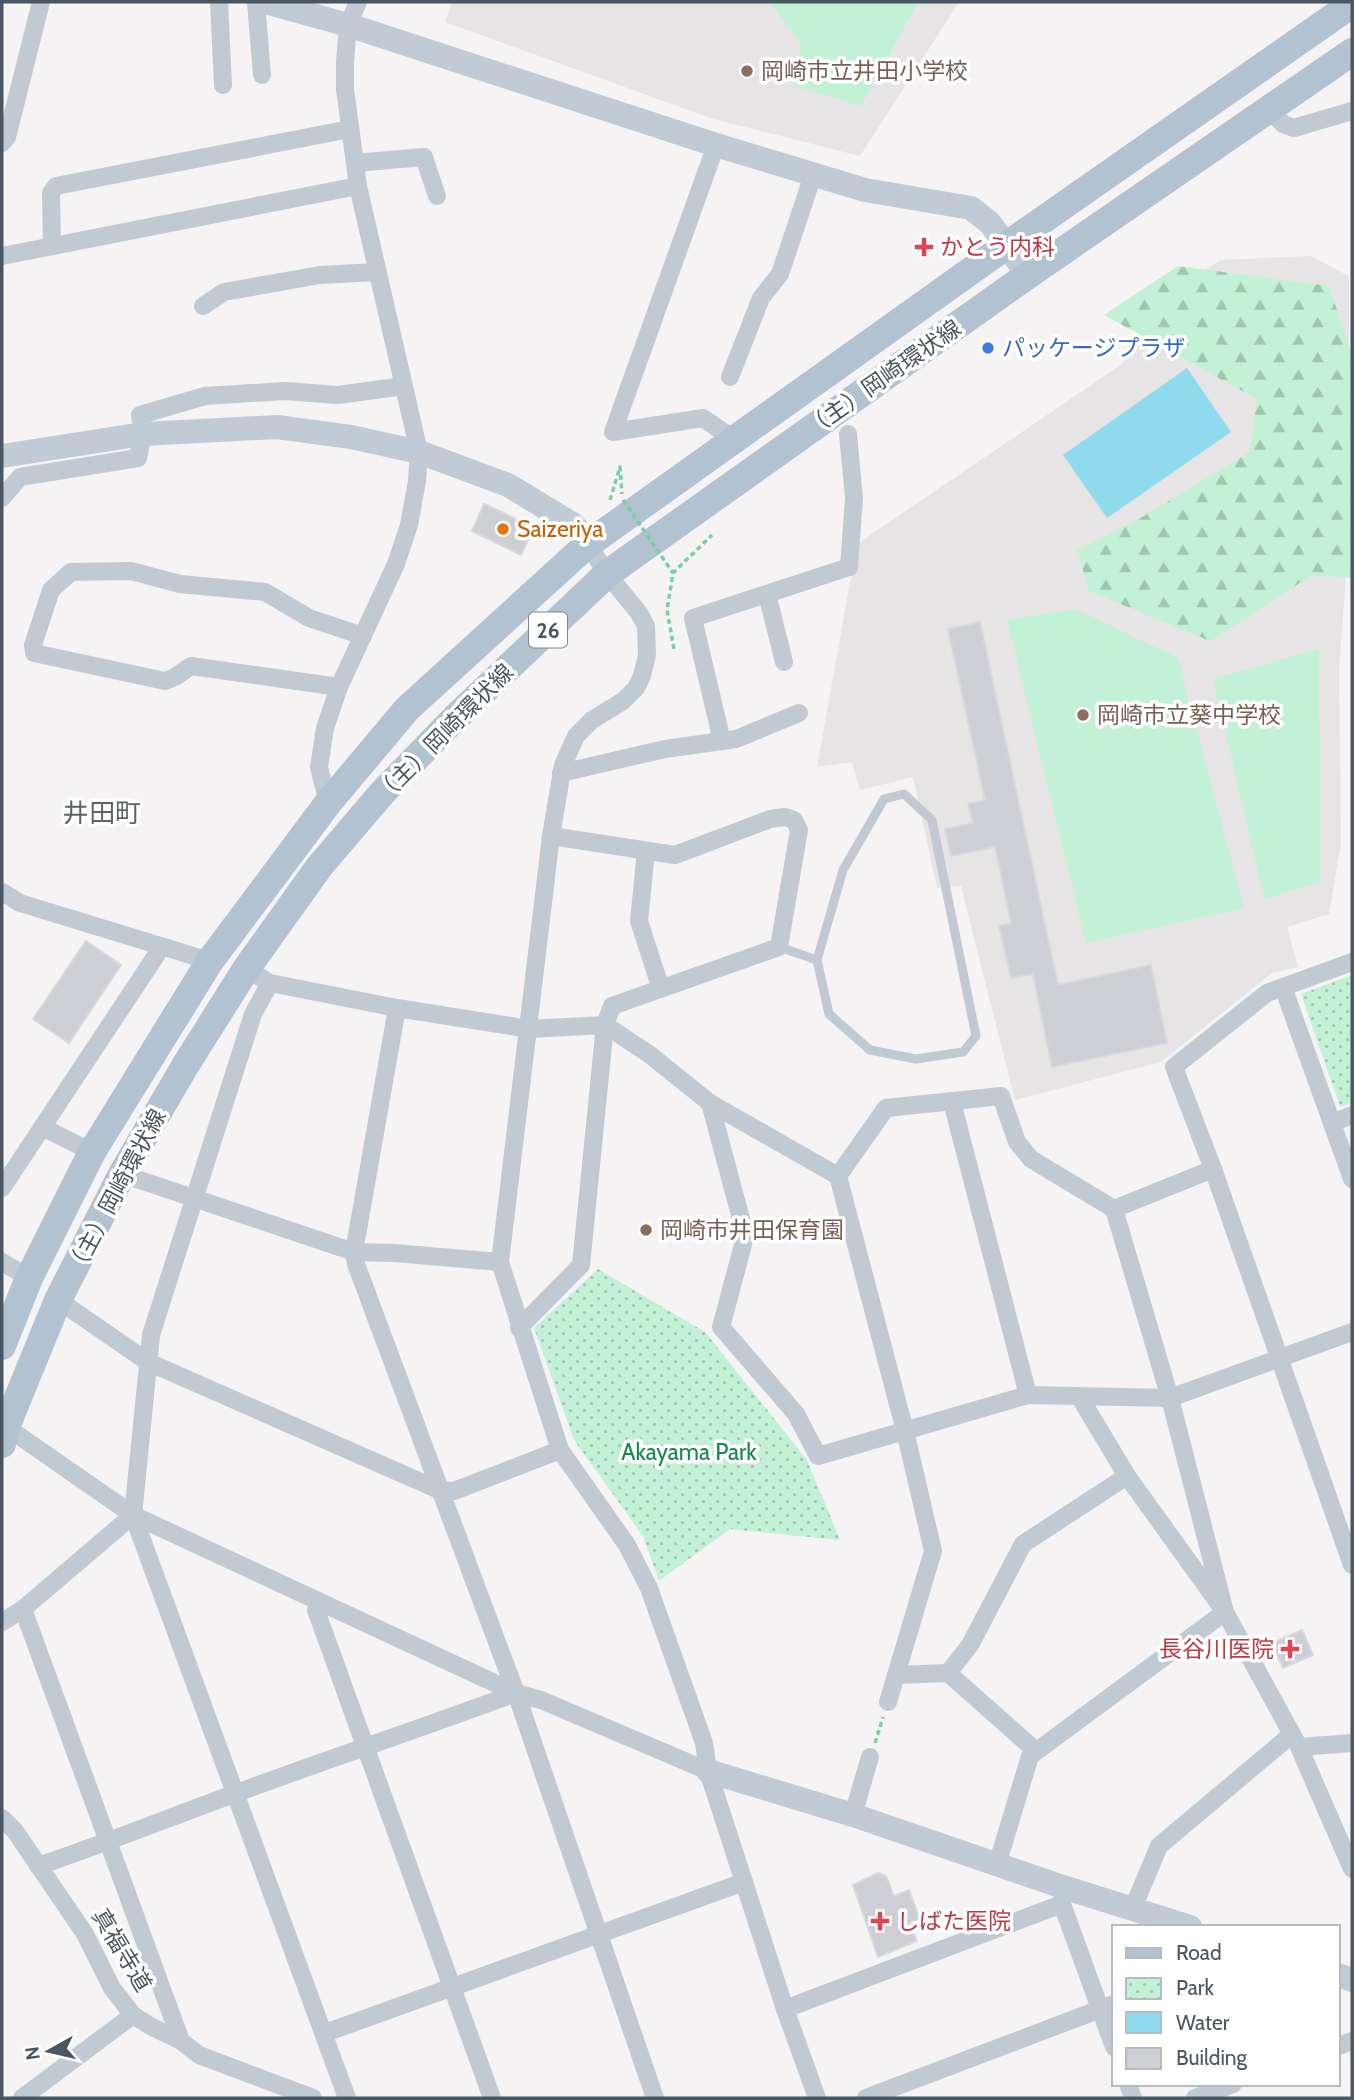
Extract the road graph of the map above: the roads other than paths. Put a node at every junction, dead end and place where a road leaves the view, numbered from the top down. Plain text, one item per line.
1 (41, 2) edge
2 (219, 2) edge
3 (256, 2) edge
4 (265, 2) edge
5 (358, 2) edge
6 (1352, 4) edge
7 (348, 25) junction
8 (1352, 52) edge
9 (262, 75) dead end
10 (222, 85) dead end
11 (1269, 109) junction
12 (1352, 111) edge
13 (350, 129) junction
14 (2, 143) edge
15 (716, 145) junction
16 (355, 163) junction
17 (813, 174) junction
18 (358, 186) junction
19 (436, 196) dead end
20 (1007, 245) junction
21 (52, 246) junction
22 (2, 256) edge
23 (377, 272) junction
24 (1028, 275) junction
25 (203, 306) dead end
26 (730, 377) dead end
27 (404, 386) junction
28 (143, 434) junction
29 (848, 434) dead end
30 (735, 440) junction
31 (419, 452) junction
32 (2, 456) edge
33 (2, 498) edge
34 (588, 544) junction
35 (607, 574) junction
36 (767, 594) junction
37 (363, 636) junction
38 (784, 662) dead end
39 (339, 687) junction
40 (799, 713) dead end
41 (722, 741) junction
42 (562, 773) junction
43 (328, 803) junction
44 (551, 836) junction
45 (646, 851) junction
46 (2, 892) edge
47 (779, 947) junction
48 (162, 948) junction
49 (817, 960) junction
50 (210, 961) junction
51 (1352, 962) edge
52 (246, 969) junction
53 (270, 983) junction
54 (1283, 987) junction
55 (661, 989) junction
56 (397, 1008) junction
57 (605, 1025) junction
58 (529, 1029) junction
59 (953, 1102) junction
60 (710, 1103) junction
61 (1352, 1115) edge
62 (1332, 1123) junction
63 (42, 1127) junction
64 (93, 1152) junction
65 (1213, 1169) junction
66 (122, 1174) junction
67 (838, 1176) junction
68 (1352, 1179) edge
69 (2, 1188) edge
70 (194, 1198) junction
71 (1114, 1209) junction
72 (354, 1252) junction
73 (2, 1262) edge
74 (500, 1262) junction
75 (29, 1278) junction
76 (58, 1300) junction
77 (519, 1328) junction
78 (1352, 1332) edge
79 (2, 1346) edge
80 (1279, 1357) junction
81 (148, 1362) junction
82 (1028, 1395) junction
83 (1079, 1396) junction
84 (1170, 1398) junction
85 (905, 1431) junction
86 (3, 1432) edge
87 (560, 1450) junction
88 (1126, 1476) junction
89 (439, 1490) junction
90 (133, 1515) junction
91 (1352, 1565) edge
92 (318, 1601) junction
93 (23, 1609) junction
94 (1225, 1612) junction
95 (2, 1622) edge
96 (948, 1673) junction
97 (896, 1675) junction
98 (516, 1693) junction
99 (888, 1702) road end
100 (1295, 1741) junction
101 (1352, 1743) edge
102 (367, 1748) junction
103 (1036, 1751) junction
104 (870, 1757) road end
105 (708, 1771) junction
106 (235, 1794) junction
107 (853, 1815) junction
108 (2, 1818) edge
109 (110, 1842) junction
110 (997, 1865) junction
111 (38, 1866) junction
112 (1352, 1869) edge
113 (744, 1882) junction
114 (1063, 1895) junction
115 (1133, 1908) junction
116 (1184, 1925) edge
117 (599, 1933) junction
118 (451, 1988) junction
119 (1107, 2007) edge
120 (785, 2009) junction
121 (133, 2015) junction
122 (325, 2033) junction
123 (1112, 2036) edge
124 (181, 2041) junction
125 (1228, 2086) edge
126 (22, 2098) edge
127 (313, 2098) edge
128 (347, 2098) edge
129 (492, 2098) edge
130 (655, 2098) edge
131 (817, 2098) edge
132 (866, 2098) edge
133 (1195, 2098) edge

1 - 14 street
2 - 10 street
3 - 9 street
4 - 7 street
5 - 7 street
6 - 20 main road, （主）岡崎環状線 / 26
7 - 13 street
7 - 15 street
8 - 11 main road, （主）岡崎環状線 / 26
11 - 12 street
11 - 24 main road, （主）岡崎環状線 / 26
13 - 16 street
13 - 21 street
15 - 17 street
15 - 30 street
16 - 18 street
16 - 19 street
17 - 20 street
17 - 26 street
18 - 21 street
18 - 23 street
20 - 24 street
20 - 30 main road, （主）岡崎環状線 / 26
21 - 22 street
23 - 25 street
23 - 27 street
24 - 35 main road, （主）岡崎環状線 / 26
27 - 28 street
27 - 31 street
28 - 31 street
28 - 32 street
28 - 33 street
29 - 36 street
30 - 34 main road, （主）岡崎環状線 / 26
31 - 34 street
31 - 37 street
34 - 35 street
34 - 43 main road, （主）岡崎環状線 / 26
35 - 42 street
35 - 52 main road, （主）岡崎環状線 / 26
36 - 38 street
36 - 41 street
37 - 39 street
37 - 39 street
39 - 43 street
40 - 41 street
41 - 42 street
42 - 44 street
43 - 50 main road, （主）岡崎環状線 / 26
44 - 45 street
44 - 58 street
45 - 47 street
45 - 55 street
46 - 48 street
47 - 49 lane
47 - 55 street
48 - 50 street
48 - 63 street
49 - 49 lane
50 - 64 main road, （主）岡崎環状線 / 26
51 - 54 street
52 - 53 street
52 - 66 main road, （主）岡崎環状線 / 26
53 - 56 street
53 - 70 street
54 - 62 street
54 - 65 street
55 - 57 street
56 - 58 street
56 - 72 street
57 - 58 street
57 - 60 street
57 - 77 street
58 - 74 street
59 - 67 street
59 - 71 street
59 - 82 street
60 - 67 street
60 - 85 street
61 - 62 street
62 - 68 street
63 - 64 street
63 - 69 street
64 - 75 main road, （主）岡崎環状線 / 26
65 - 71 street
65 - 80 street
66 - 70 street
66 - 76 main road, （主）岡崎環状線 / 26
67 - 85 street
70 - 72 street
70 - 81 street
71 - 84 street
72 - 74 street
72 - 89 street
73 - 75 street
74 - 77 street
75 - 79 main road, （主）岡崎環状線 / 26
76 - 81 street
76 - 86 main road, （主）岡崎環状線 / 26
77 - 87 street
78 - 80 street
80 - 84 street
80 - 91 street
81 - 89 street
81 - 90 street
82 - 83 street
82 - 85 street
83 - 84 street
83 - 88 street
84 - 94 street
85 - 97 street
86 - 90 street
87 - 89 street
87 - 105 street
88 - 94 street
88 - 96 street
89 - 98 street
90 - 92 street
90 - 93 street
90 - 106 street
92 - 98 street
92 - 102 street
93 - 95 street
93 - 109 street
94 - 100 street
94 - 103 street
96 - 97 street
96 - 103 street
97 - 99 street
98 - 102 street
98 - 105 street
98 - 117 street
100 - 101 street
100 - 112 street
100 - 115 street
102 - 106 street
102 - 118 street
103 - 110 street
104 - 107 street
105 - 107 street
105 - 113 street
106 - 109 street
106 - 122 street
107 - 110 street
108 - 111 street, 真福寺道
109 - 111 street
109 - 124 street
110 - 114 street
111 - 121 street, 真福寺道
113 - 117 street
113 - 120 street
114 - 115 street
114 - 119 street
114 - 120 street
115 - 116 street
117 - 118 street
117 - 130 street
118 - 122 street
118 - 129 street
119 - 123 street
119 - 132 street
120 - 131 street
121 - 124 street, 真福寺道
121 - 126 street
122 - 128 street
124 - 127 street, 真福寺道
125 - 133 street

